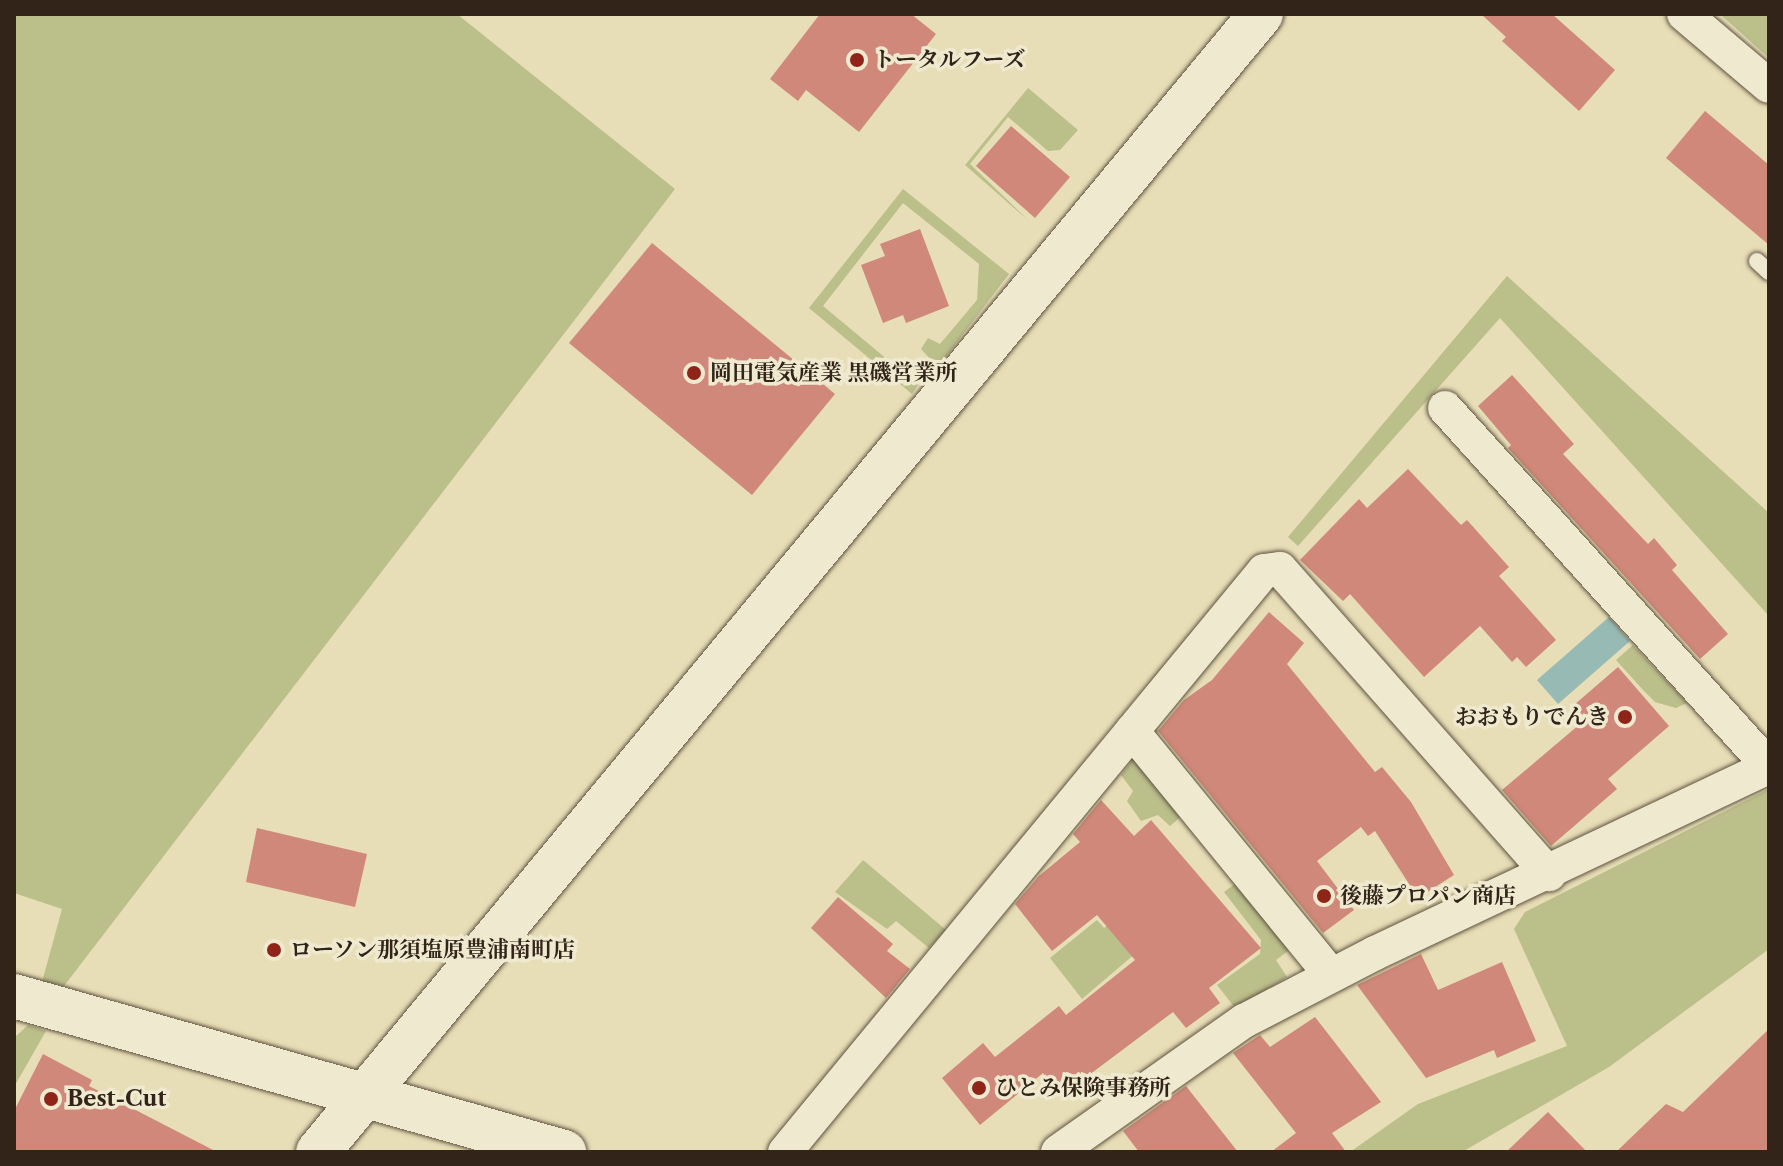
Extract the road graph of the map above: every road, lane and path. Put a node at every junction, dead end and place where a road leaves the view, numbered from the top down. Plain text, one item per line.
1 (1261, 14) edge
2 (1684, 14) edge
3 (1769, 86) edge
4 (1445, 408) dead end
5 (1132, 731) junction
6 (1769, 766) edge
7 (1549, 874) junction
8 (1331, 975) junction
9 (14, 996) edge
10 (364, 1092) junction
11 (318, 1152) edge
12 (564, 1152) edge
13 (785, 1152) edge
14 (1058, 1152) edge

1 - 10 street
2 - 3 street
4 - 6 street
5 - 7 street
5 - 8 street
5 - 13 street
6 - 7 street
7 - 8 street
8 - 14 street
9 - 10 street
10 - 11 street
10 - 12 street

